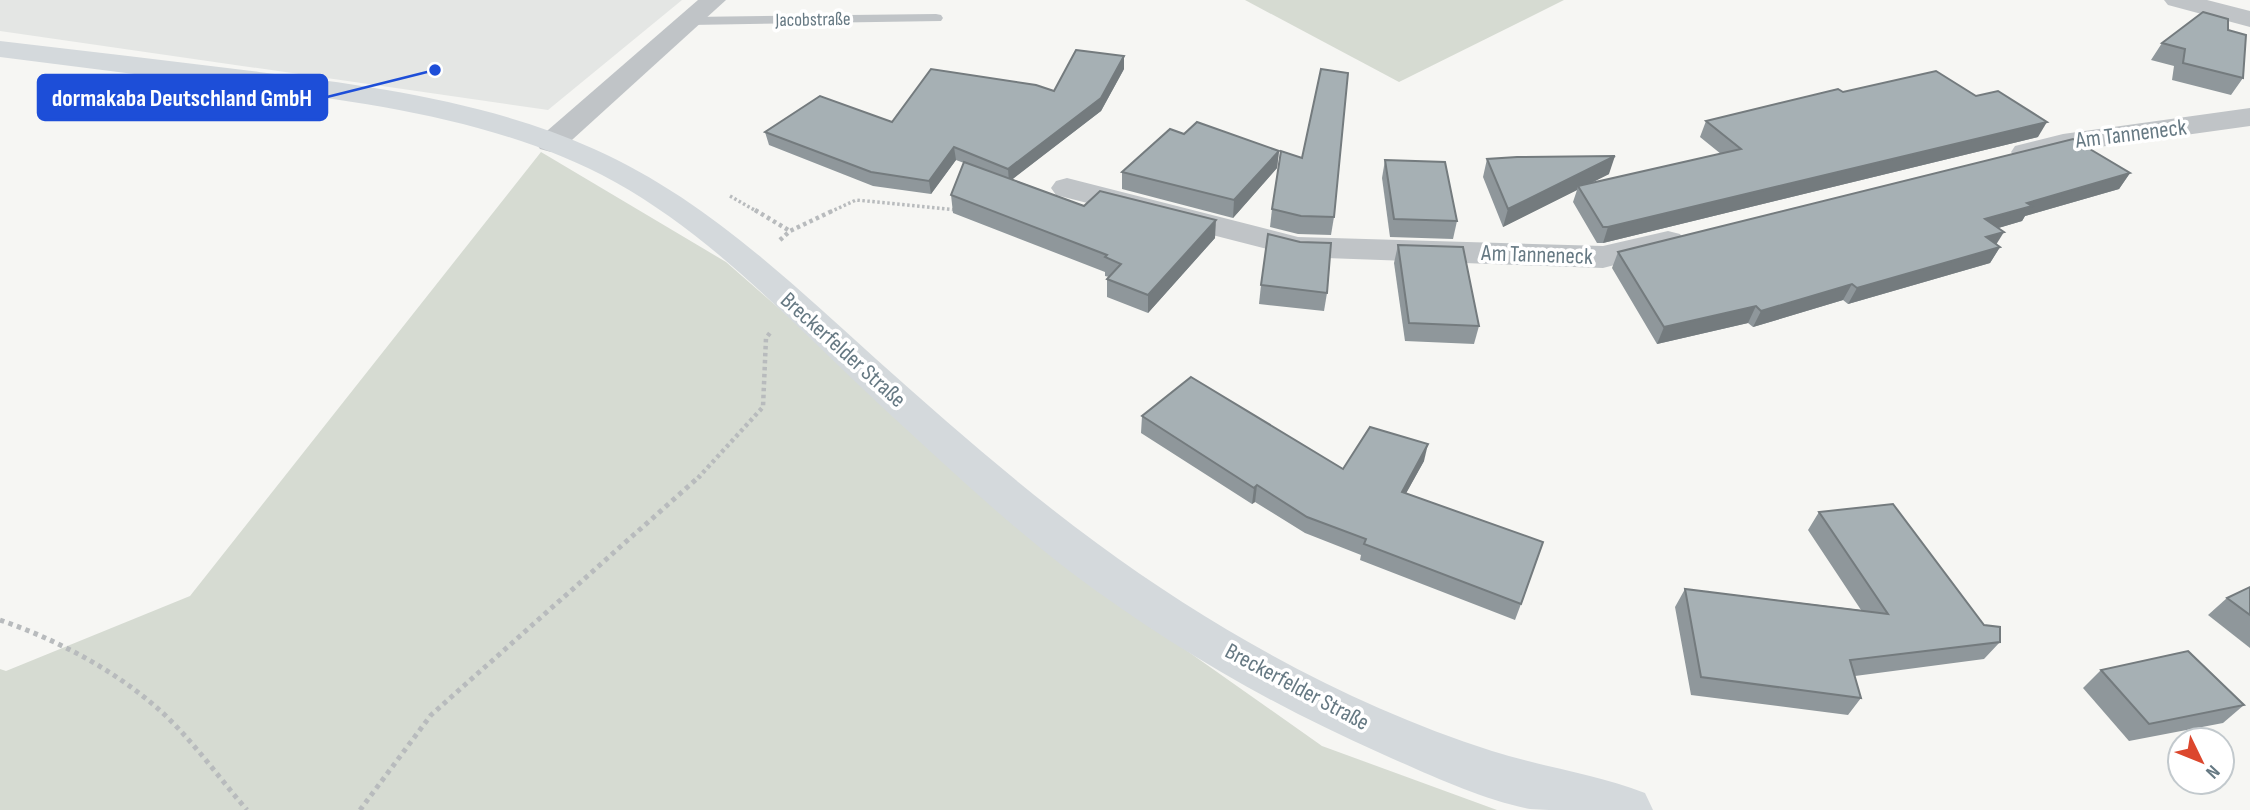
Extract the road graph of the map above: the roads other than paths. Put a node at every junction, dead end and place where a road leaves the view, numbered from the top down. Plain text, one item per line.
1 (713, 0) edge
2 (2177, 0) edge
3 (936, 18) dead end
4 (2250, 19) edge
5 (690, 21) junction
6 (0, 49) edge
7 (2250, 117) edge
8 (551, 143) junction
9 (1995, 160) edge
10 (1067, 188) dead end
11 (1697, 233) edge
12 (1627, 810) edge

1 - 5 street
2 - 4 street
3 - 5 lane, Jacobstraße
5 - 8 street
6 - 8 main road, Breckerfelder Straße
7 - 9 street, Am Tanneneck
8 - 12 main road, Breckerfelder Straße
10 - 11 street, Am Tanneneck

